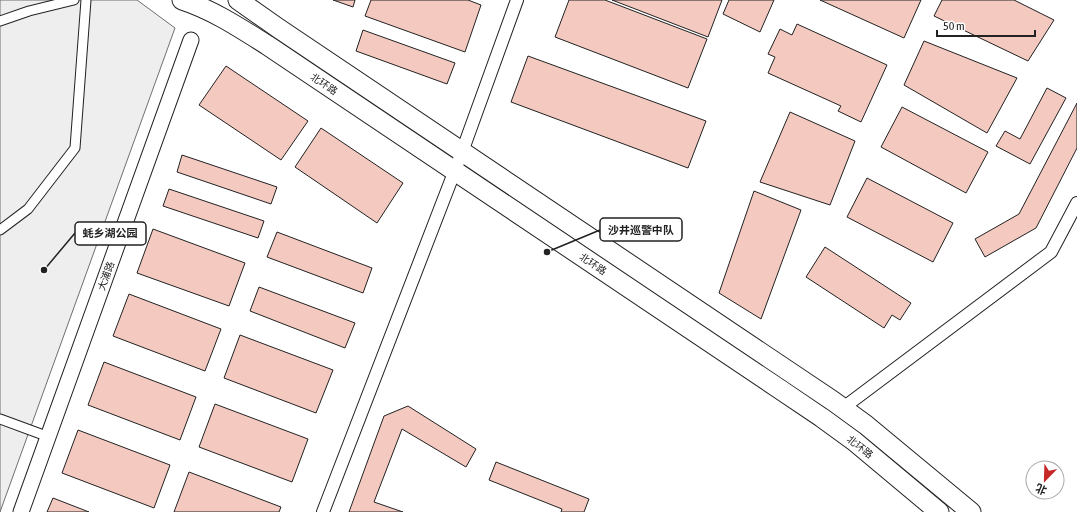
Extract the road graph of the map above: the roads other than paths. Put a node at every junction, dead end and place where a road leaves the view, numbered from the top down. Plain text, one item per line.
1 (74, 0) edge
2 (86, 0) edge
3 (238, 0) edge
4 (517, 0) edge
5 (193, 1) edge
6 (0, 21) edge
7 (191, 40) dead end
8 (462, 152) junction
9 (454, 171) junction
10 (1077, 203) edge
11 (0, 230) edge
12 (843, 408) junction
13 (0, 419) edge
14 (48, 437) junction
15 (21, 512) edge
16 (323, 512) edge
17 (939, 512) edge
18 (971, 512) edge

1 - 6 street
2 - 11 street
3 - 8 main road, 北环路
4 - 8 street
5 - 9 main road, 北环路
7 - 14 street, 大浦路
8 - 9 street
8 - 12 main road, 北环路
9 - 16 street
9 - 17 main road, 北环路
10 - 12 street
12 - 18 main road, 北环路
13 - 14 street
14 - 15 street, 大浦路

